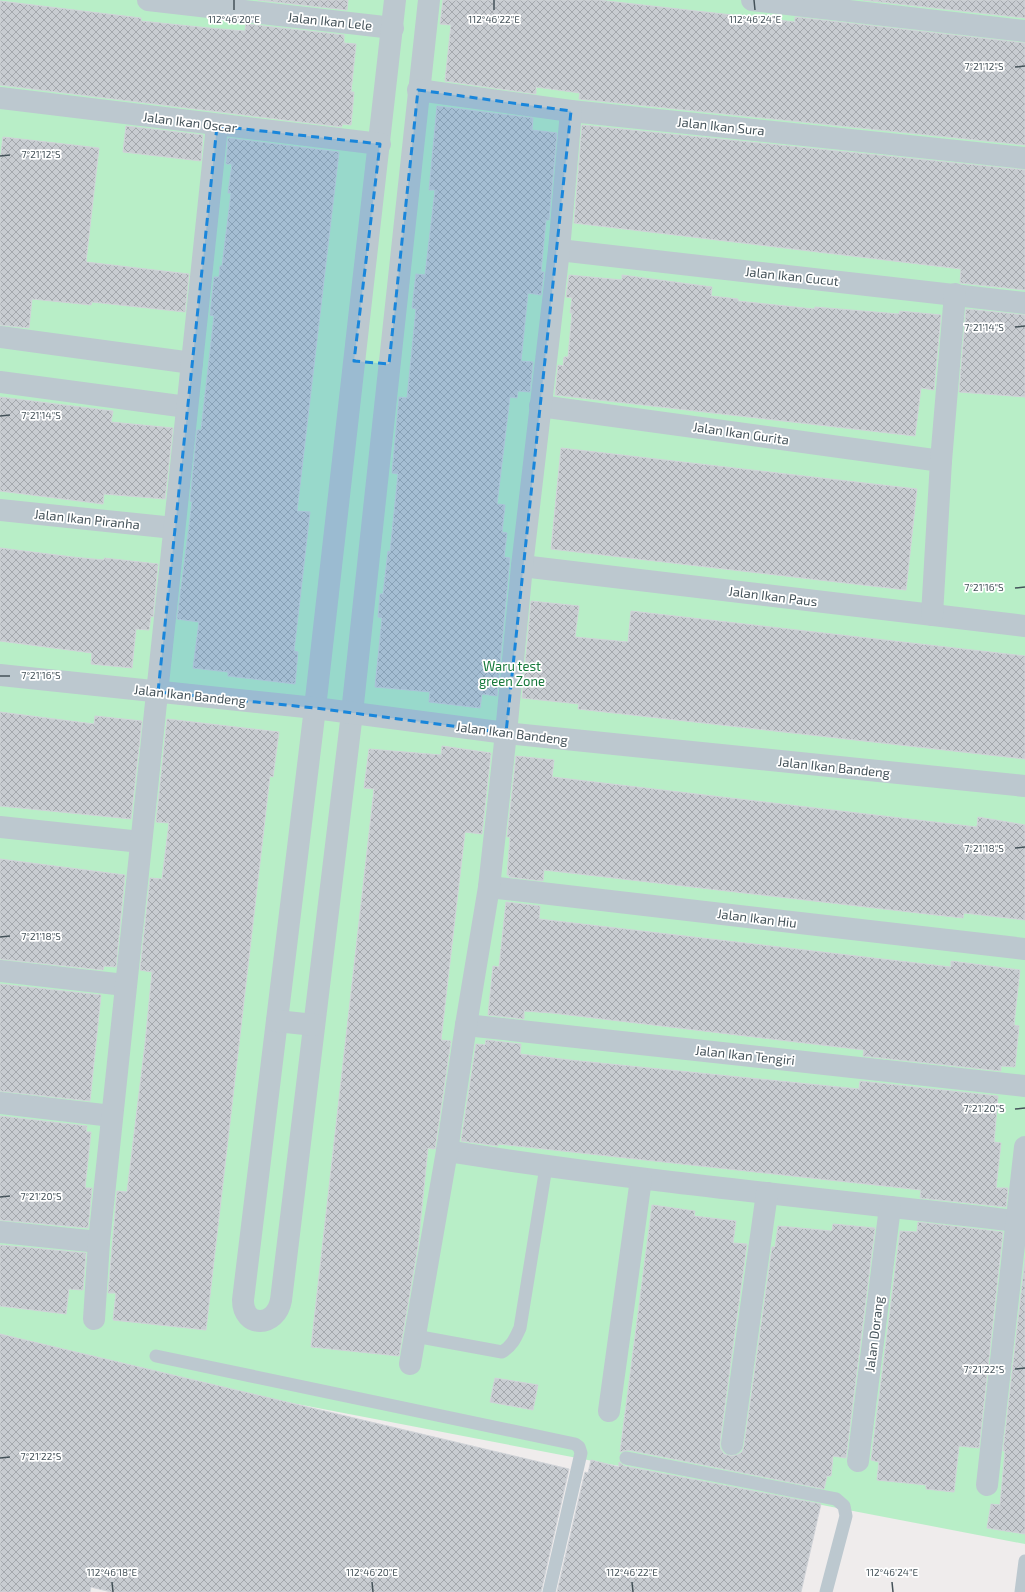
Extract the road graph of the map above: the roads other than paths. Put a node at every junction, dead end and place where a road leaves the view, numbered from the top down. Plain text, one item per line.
1 (148, 0) edge
2 (394, 0) edge
3 (429, 0) edge
4 (752, 0) edge
5 (393, 28) junction
6 (1025, 31) edge
7 (418, 90) junction
8 (0, 98) edge
9 (571, 110) junction
10 (217, 126) junction
11 (380, 144) junction
12 (1025, 158) edge
13 (559, 250) junction
14 (955, 294) junction
15 (1025, 303) edge
16 (0, 337) edge
17 (354, 361) junction
18 (192, 363) junction
19 (389, 364) junction
20 (0, 382) edge
21 (540, 406) junction
22 (187, 407) junction
23 (941, 461) junction
24 (0, 510) edge
25 (174, 528) junction
26 (522, 566) junction
27 (932, 615) junction
28 (1025, 626) edge
29 (0, 675) edge
30 (158, 692) junction
31 (315, 708) junction
32 (352, 713) junction
33 (506, 733) junction
34 (1025, 786) edge
35 (0, 826) edge
36 (141, 842) junction
37 (489, 887) junction
38 (1025, 949) edge
39 (0, 971) edge
40 (126, 986) junction
41 (277, 1021) junction
42 (314, 1025) junction
43 (466, 1025) junction
44 (1025, 1086) edge
45 (0, 1103) edge
46 (112, 1116) junction
47 (1025, 1147) edge
48 (447, 1151) junction
49 (546, 1167) junction
50 (641, 1179) junction
51 (767, 1193) junction
52 (890, 1207) junction
53 (1016, 1221) junction
54 (0, 1232) edge
55 (99, 1242) junction
56 (94, 1319) dead end
57 (415, 1336) junction
58 (156, 1356) dead end
59 (410, 1364) dead end
60 (609, 1412) dead end
61 (732, 1444) dead end
62 (626, 1458) dead end
63 (858, 1461) dead end
64 (987, 1485) dead end
65 (1025, 1561) edge
66 (549, 1592) edge
67 (826, 1592) edge
68 (1021, 1592) edge

1 - 5 street, Jalan Ikan Lele
2 - 5 street
3 - 7 street
4 - 6 street
5 - 11 street
7 - 9 street, Jalan Ikan Sura
7 - 19 street
8 - 10 street, Jalan Ikan Oscar
9 - 12 street, Jalan Ikan Sura
9 - 13 street
10 - 11 street, Jalan Ikan Oscar
10 - 18 street
11 - 17 street
13 - 14 street, Jalan Ikan Cucut
13 - 21 street
14 - 15 street, Jalan Ikan Cucut
14 - 23 street
16 - 18 street
17 - 19 street
17 - 31 street
18 - 22 street
19 - 32 street
20 - 22 street
21 - 23 street, Jalan Ikan Gurita
21 - 26 street
22 - 25 street
23 - 27 street
24 - 25 street, Jalan Ikan Piranha
25 - 30 street
26 - 27 street, Jalan Ikan Paus
26 - 33 street
27 - 28 street, Jalan Ikan Paus
29 - 30 street, Jalan Ikan Bandeng
30 - 31 street, Jalan Ikan Bandeng
30 - 36 street
31 - 32 street, Jalan Ikan Bandeng
31 - 41 street
32 - 33 street, Jalan Ikan Bandeng
32 - 42 street
33 - 34 street, Jalan Ikan Bandeng
33 - 37 street
35 - 36 street
36 - 40 street
37 - 38 street, Jalan Ikan Hiu
37 - 43 street
39 - 40 street
40 - 46 street
41 - 42 street
41 - 42 street
43 - 44 street, Jalan Ikan Tengiri
43 - 48 street
45 - 46 street
46 - 55 street
47 - 53 street
48 - 49 street
48 - 57 street
49 - 50 street
49 - 57 lane
50 - 51 street
50 - 60 street
51 - 52 street
51 - 61 street
52 - 53 street
52 - 63 street, Jalan Dorang
53 - 64 street
54 - 55 street
55 - 56 street
57 - 59 street
58 - 66 lane
62 - 67 lane
65 - 68 lane

